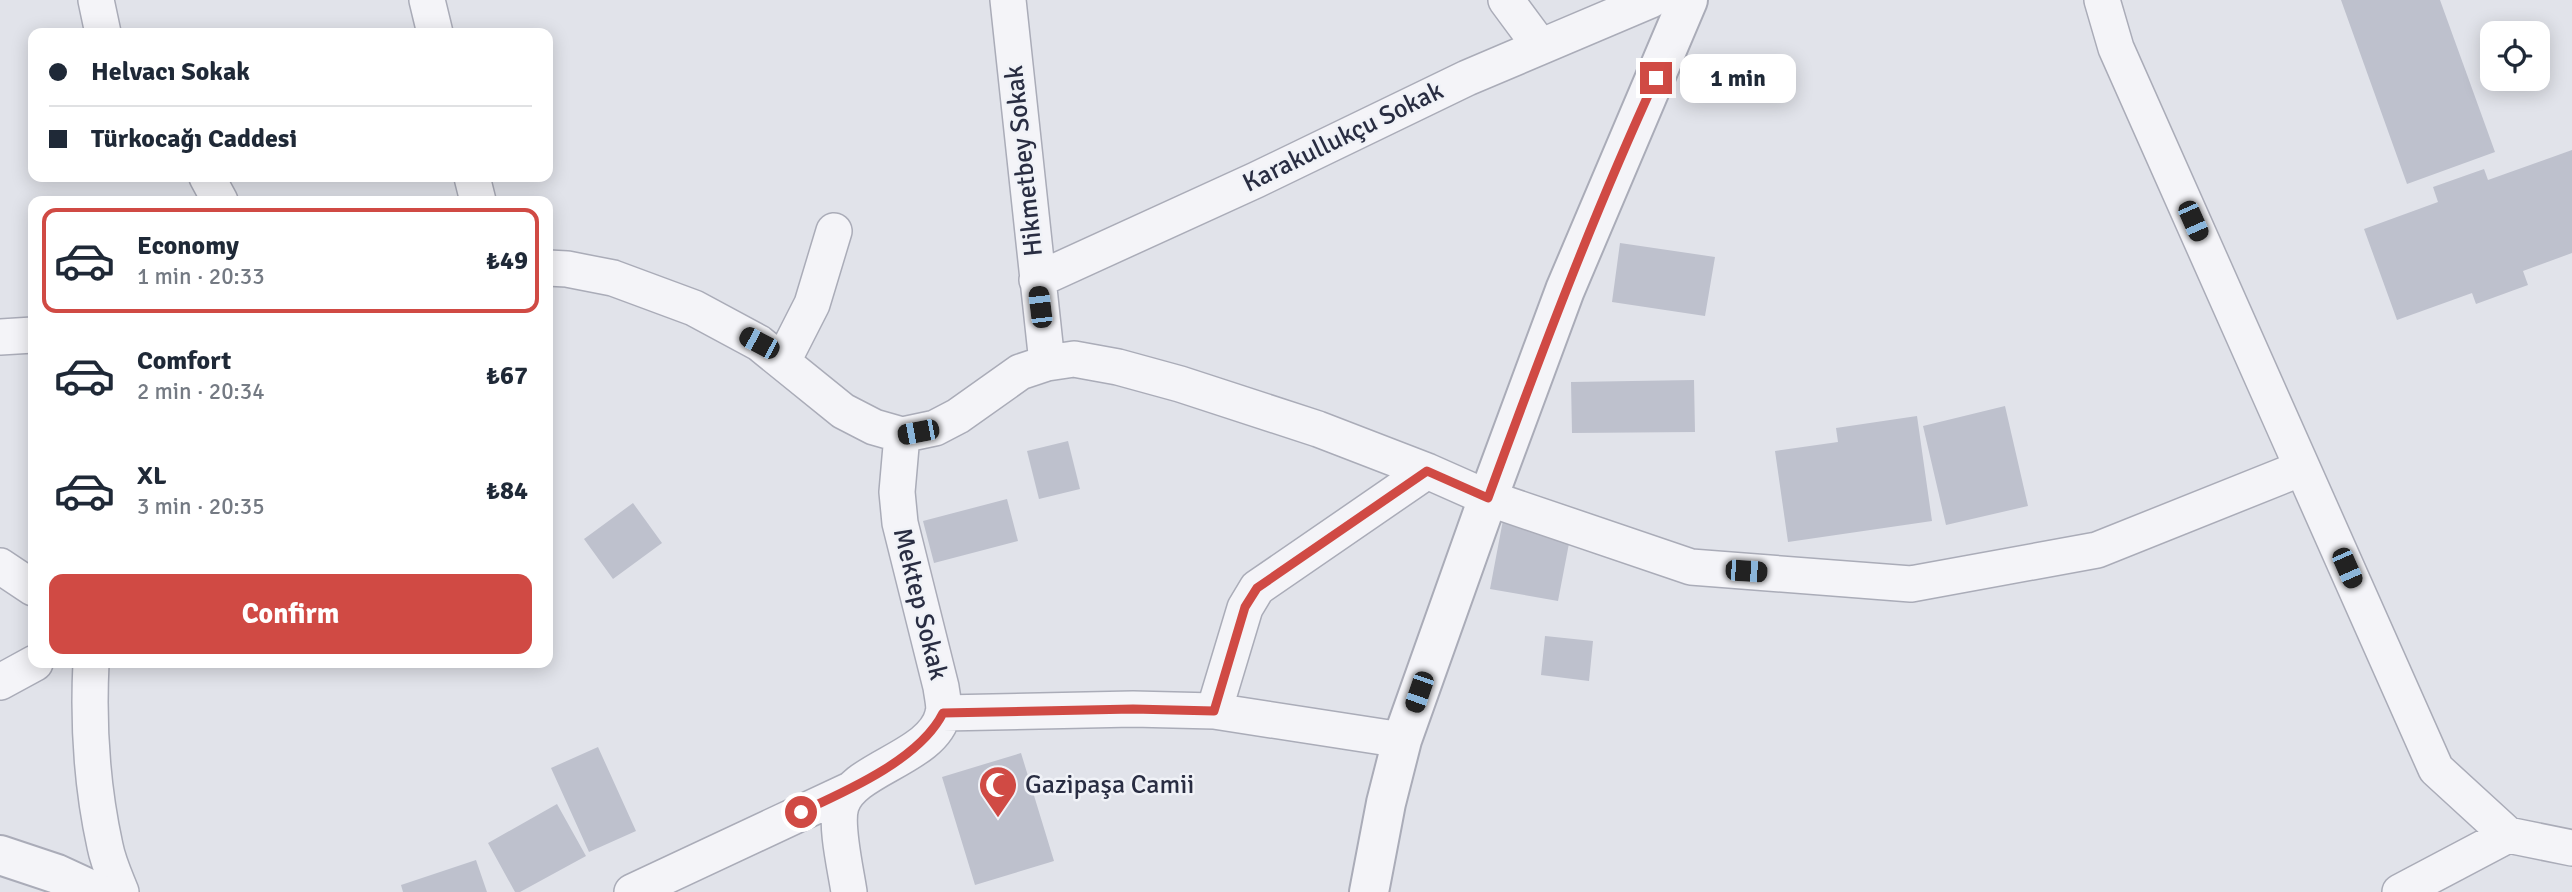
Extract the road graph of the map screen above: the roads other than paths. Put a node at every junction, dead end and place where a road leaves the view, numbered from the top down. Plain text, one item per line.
1 (96, 0) edge
2 (427, 0) edge
3 (1008, 0) edge
4 (1506, 0) edge
5 (1651, 0) edge
6 (1688, 0) edge
7 (2102, 0) edge
8 (102, 28) edge
9 (434, 28) edge
10 (1540, 46) junction
11 (834, 231) dead end
12 (553, 268) edge
13 (1037, 279) junction
14 (28, 335) edge
15 (0, 337) edge
16 (783, 361) junction
17 (1047, 363) junction
18 (902, 435) junction
19 (2302, 468) junction
20 (1427, 471) junction
21 (1488, 498) junction
22 (0, 566) edge
23 (28, 585) edge
24 (28, 667) edge
25 (91, 668) edge
26 (0, 682) edge
27 (1214, 711) junction
28 (943, 713) junction
29 (1402, 740) junction
30 (850, 790) junction
31 (2508, 835) junction
32 (2572, 848) edge
33 (0, 855) edge
34 (96, 892) edge
35 (121, 892) edge
36 (632, 892) edge
37 (849, 892) edge
38 (1369, 892) edge
39 (2400, 892) edge

1 - 8 street
2 - 9 street
3 - 13 street, Hikmetbey Sokak
4 - 10 street
5 - 10 street, Karakullukçu Sokak
6 - 21 street
7 - 19 street
10 - 13 street, Karakullukçu Sokak
11 - 16 street
12 - 16 street
13 - 17 street, Hikmetbey Sokak
14 - 15 street
16 - 18 street
17 - 18 street
17 - 20 street
18 - 28 street, Mektep Sokak
19 - 21 street
19 - 31 street
20 - 21 street
20 - 27 street
21 - 29 street
22 - 23 street
24 - 26 street
25 - 35 street
27 - 28 street
27 - 29 street
28 - 30 street, Mektep Sokak
29 - 38 street
30 - 36 street, Mektep Sokak
30 - 37 street
31 - 32 street
31 - 39 street
33 - 34 street

